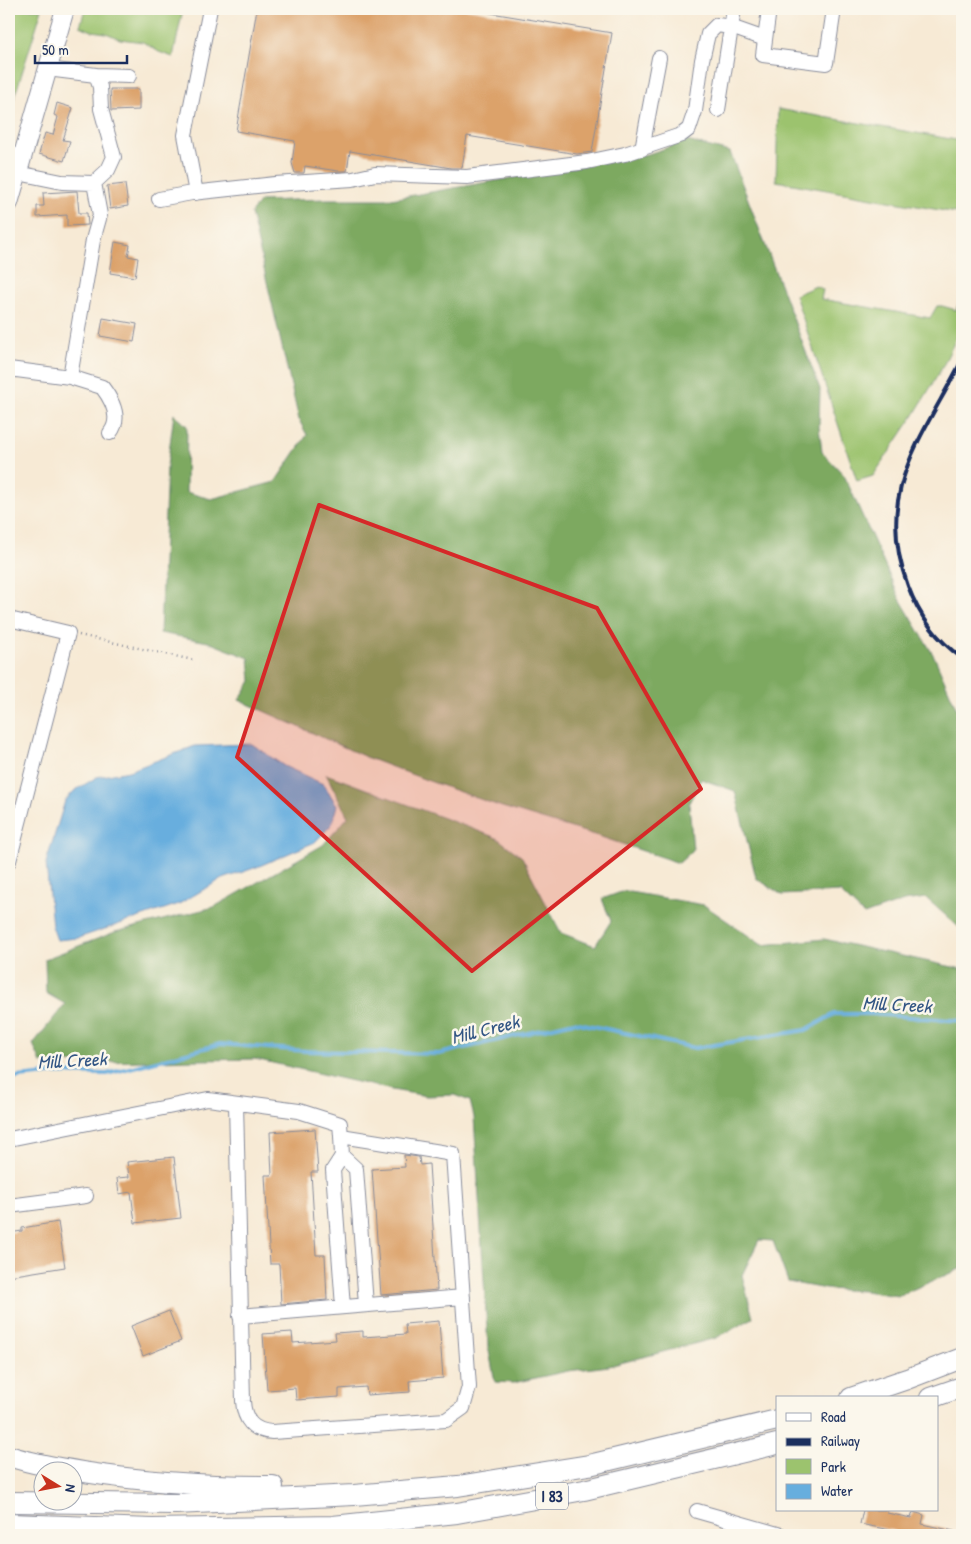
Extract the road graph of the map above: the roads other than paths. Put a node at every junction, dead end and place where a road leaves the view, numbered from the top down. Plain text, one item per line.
1 (64, 9) edge
2 (210, 9) edge
3 (734, 9) edge
4 (769, 9) edge
5 (834, 9) edge
6 (731, 27) junction
7 (765, 39) junction
8 (659, 58) dead end
9 (48, 69) junction
10 (96, 75) junction
11 (129, 76) dead end
12 (718, 110) dead end
13 (642, 149) junction
14 (18, 172) junction
15 (94, 183) junction
16 (196, 193) junction
17 (159, 199) dead end
18 (9, 203) edge
19 (9, 369) edge
20 (70, 377) junction
21 (110, 433) dead end
22 (9, 618) edge
23 (9, 860) edge
24 (236, 1103) junction
25 (341, 1136) junction
26 (9, 1139) edge
27 (342, 1156) junction
28 (86, 1196) dead end
29 (9, 1206) edge
30 (463, 1297) junction
31 (366, 1305) junction
32 (343, 1307) junction
33 (240, 1316) junction
34 (962, 1358) edge
35 (962, 1387) edge
36 (857, 1396) edge
37 (936, 1396) edge
38 (776, 1420) edge
39 (776, 1444) edge
40 (9, 1456) edge
41 (354, 1495) junction
42 (9, 1502) edge
43 (697, 1511) dead end
44 (9, 1524) edge
45 (323, 1526) junction
46 (267, 1535) edge
47 (781, 1535) edge

1 - 9 main road
2 - 16 street
3 - 6 street
4 - 7 street
5 - 7 street
6 - 7 street
6 - 12 street
6 - 13 street
8 - 13 street
9 - 10 street
9 - 14 main road
10 - 11 street
10 - 15 street
13 - 16 street
14 - 15 street
14 - 18 main road
15 - 20 street
16 - 17 street
19 - 20 street
20 - 21 street
22 - 23 street
24 - 25 street
24 - 26 street
24 - 33 street
25 - 27 street
25 - 30 street
27 - 31 street
27 - 32 street
28 - 29 street
30 - 31 street
30 - 33 street
31 - 32 street
32 - 33 street
34 - 36 highway
35 - 37 highway
38 - 41 highway, I 83
39 - 45 highway, I 83
40 - 41 highway
41 - 42 highway, I 83
43 - 47 street
44 - 45 highway, I 83
45 - 46 highway

